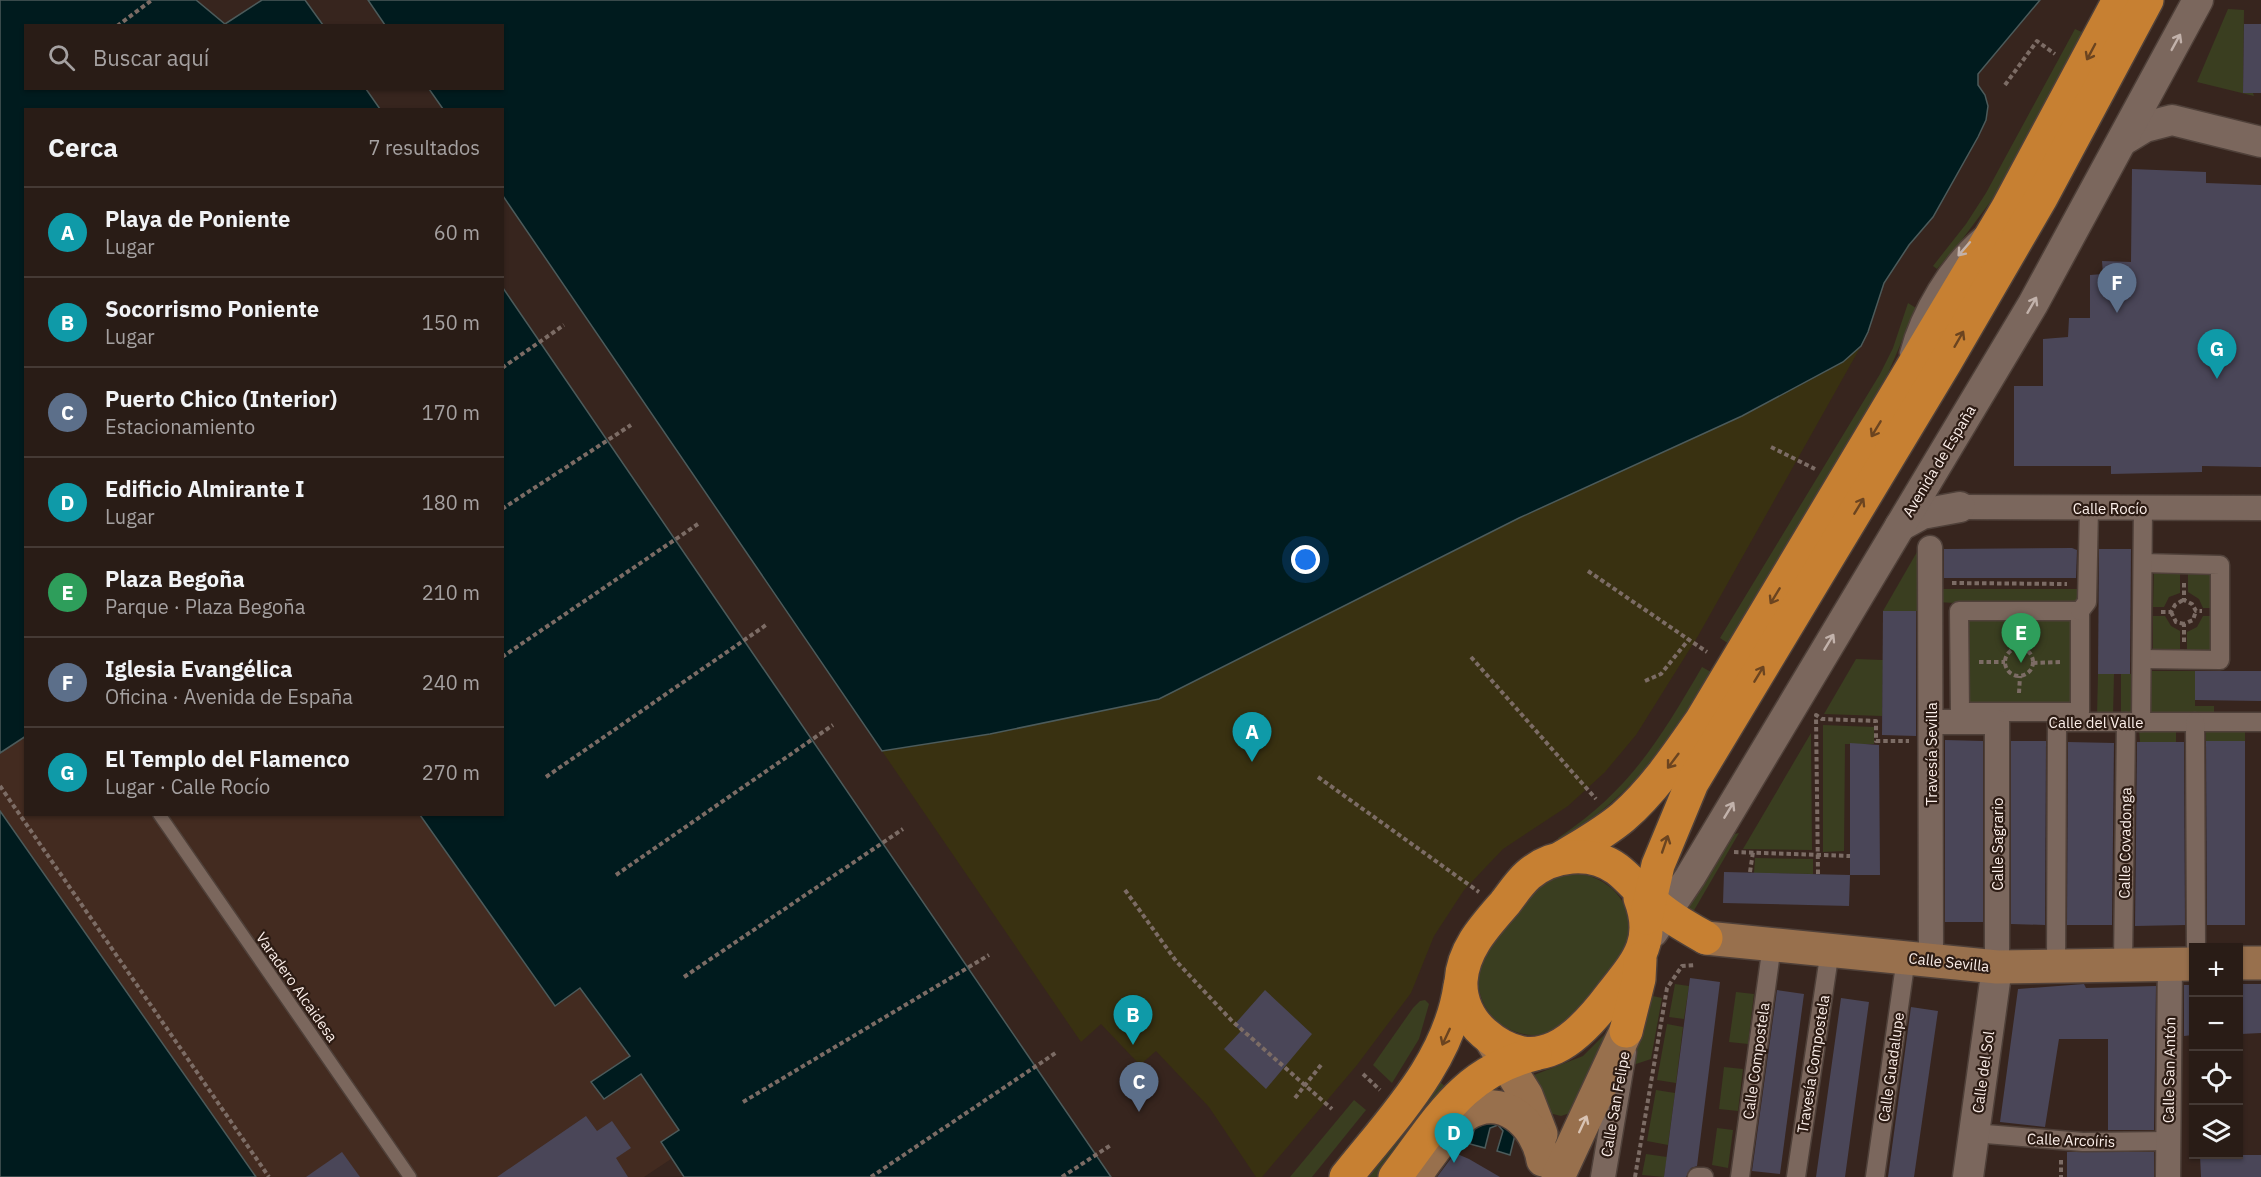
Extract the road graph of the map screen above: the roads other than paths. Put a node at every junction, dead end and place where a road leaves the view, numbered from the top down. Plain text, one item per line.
1 (2118, 0) edge
2 (2147, 0) edge
3 (2198, 0) edge
4 (2156, 80) junction
5 (2172, 120) junction
6 (2122, 141) junction
7 (2261, 142) edge
8 (1938, 463) junction
9 (1960, 507) junction
10 (2089, 508) junction
11 (2144, 508) junction
12 (2261, 508) edge
13 (1900, 526) junction
14 (1930, 548) dead end
15 (2143, 563) junction
16 (1930, 594) junction
17 (2080, 611) junction
18 (1959, 612) junction
19 (2142, 659) junction
20 (2084, 717) junction
21 (1997, 722) junction
22 (2133, 722) junction
23 (2195, 722) junction
24 (2261, 722) edge
25 (2057, 723) junction
26 (1944, 725) junction
27 (160, 816) edge
28 (1561, 858) junction
29 (1645, 924) junction
30 (1706, 938) junction
31 (1772, 945) junction
32 (1830, 950) junction
33 (2186, 958) edge
34 (1919, 959) junction
35 (2243, 963) edge
36 (2261, 963) edge
37 (2123, 964) junction
38 (2056, 966) junction
39 (1997, 967) junction
40 (1461, 981) junction
41 (1626, 1031) junction
42 (1500, 1051) junction
43 (1974, 1133) junction
44 (2169, 1141) junction
45 (1548, 1171) edge
46 (410, 1177) edge
47 (1346, 1177) edge
48 (1395, 1177) edge
49 (1414, 1177) edge
50 (1603, 1177) edge
51 (1697, 1177) edge
52 (1704, 1177) edge
53 (1740, 1177) edge
54 (1796, 1177) edge
55 (1875, 1177) edge
56 (1968, 1177) edge
57 (2168, 1177) edge

1 -> 28 highway
29 -> 2 highway
4 -> 3 street, Avenida de España
4 - 5 street
4 - 6 street, Avenida de España
5 - 6 street
5 - 7 street
8 -> 6 street, Avenida de España
8 - 9 street
8 - 13 street, Avenida de España
9 - 10 street, Calle Rocío
9 - 13 street
10 - 11 street, Calle Rocío
10 - 17 street
11 - 12 street, Calle Rocío
11 - 15 street, Calle Covadonga
29 -> 13 street, Avenida de España
14 - 16 street, Travesía Sevilla
15 - 19 street, Calle Covadonga
15 - 19 street
16 - 18 street
16 - 26 street, Travesía Sevilla
17 - 18 street
17 - 20 street
18 - 26 street
19 - 22 street, Calle Covadonga
20 - 22 street, Calle del Valle
20 - 25 street, Calle del Valle
20 - 26 street
21 - 25 street, Calle del Valle
21 - 26 street, Calle del Valle
21 - 39 street, Calle Sagrario
22 - 23 street, Calle del Valle
22 - 37 street, Calle Covadonga
23 - 24 street, Calle del Valle
23 - 33 street
25 - 38 street
26 - 34 street, Travesía Sevilla
27 - 46 lane, Varadero Alcaidesa
28 - 29 highway
28 - 40 highway
29 - 30 highway
29 - 30 highway
29 - 41 highway
29 - 42 highway
30 - 31 main road, Calle Sevilla
31 - 32 main road, Calle Sevilla
31 - 53 street, Calle Compostela
32 - 34 main road, Calle Sevilla
32 - 54 street, Travesía Compostela
33 - 37 main road, Calle Sevilla
33 - 44 street, Calle San Antón
34 - 39 main road, Calle Sevilla
34 - 55 street, Calle Guadalupe
35 - 36 main road
37 - 38 main road, Calle Sevilla
38 - 39 main road, Calle Sevilla
39 - 43 street, Calle del Sol
40 - 42 highway
40 -> 47 highway
45 -> 41 main road
41 - 50 street, Calle San Felipe
42 - 45 main road
42 - 48 highway
43 - 44 street, Calle Arcoíris
43 - 56 street, Calle del Sol
44 - 57 street, Calle San Antón
45 - 49 main road
51 - 52 street

